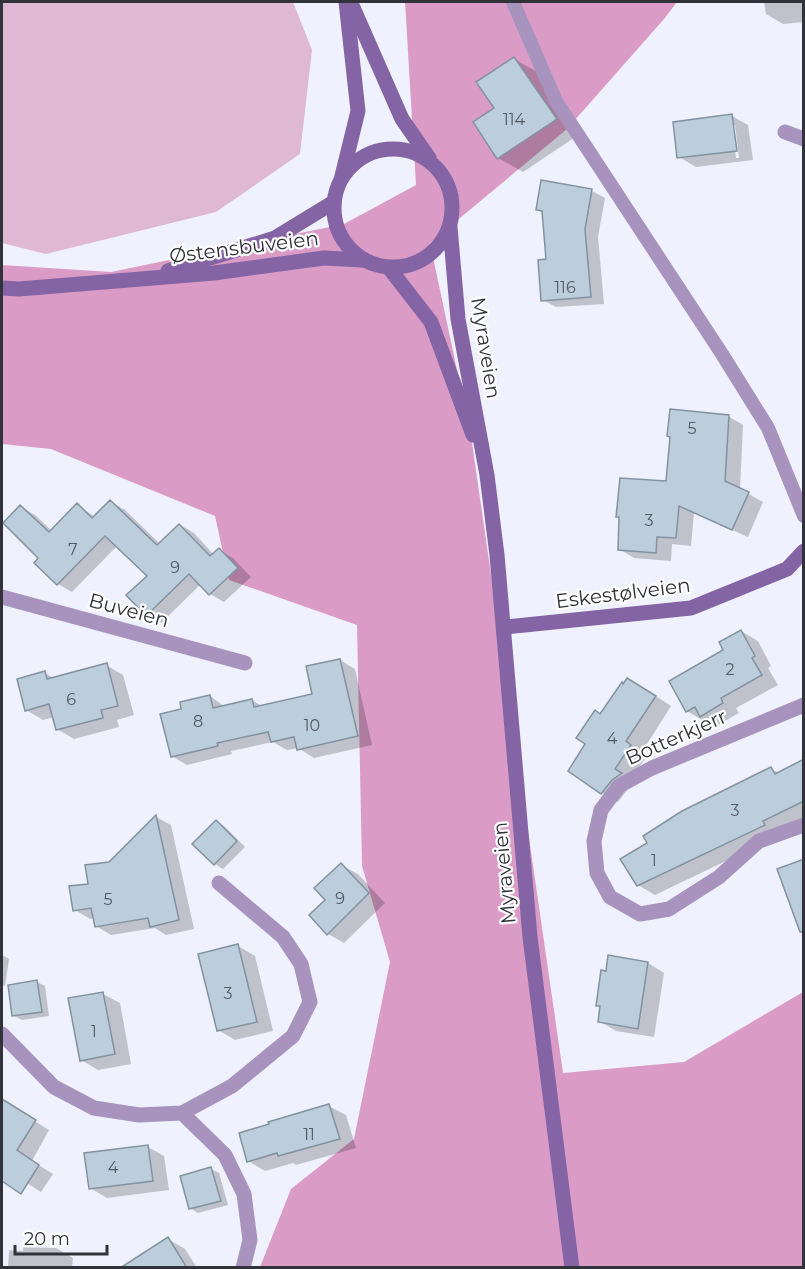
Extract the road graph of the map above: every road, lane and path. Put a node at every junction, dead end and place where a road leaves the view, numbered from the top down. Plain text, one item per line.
1 (346, 2) edge
2 (351, 2) edge
3 (513, 2) edge
4 (785, 132) dead end
5 (804, 139) edge
6 (430, 161) junction
7 (341, 180) junction
8 (334, 202) junction
9 (450, 227) junction
10 (363, 260) junction
11 (389, 268) junction
12 (130, 281) junction
13 (2, 288) edge
14 (487, 475) junction
15 (804, 516) edge
16 (804, 551) edge
17 (2, 597) edge
18 (505, 627) junction
19 (245, 663) dead end
20 (804, 705) edge
21 (804, 825) edge
22 (219, 883) dead end
23 (2, 1034) edge
24 (182, 1113) junction
25 (243, 1268) edge
26 (572, 1268) edge

1 - 7 main road
2 - 6 main road
3 - 15 lane
4 - 5 street
6 - 7 main road
6 - 9 main road
7 - 8 main road
8 - 10 main road
8 - 12 main road, Østensbuveien
9 - 11 main road
9 - 14 main road, Myraveien
10 - 11 main road
10 - 12 main road, Østensbuveien
11 - 14 main road, Myraveien
12 - 13 main road, Østensbuveien
14 - 18 main road, Myraveien
16 - 18 main road, Eskestølveien
17 - 19 street, Buveien
18 - 26 main road, Myraveien
20 - 21 street, Botterkjerr
22 - 24 street
23 - 24 street
24 - 25 street

